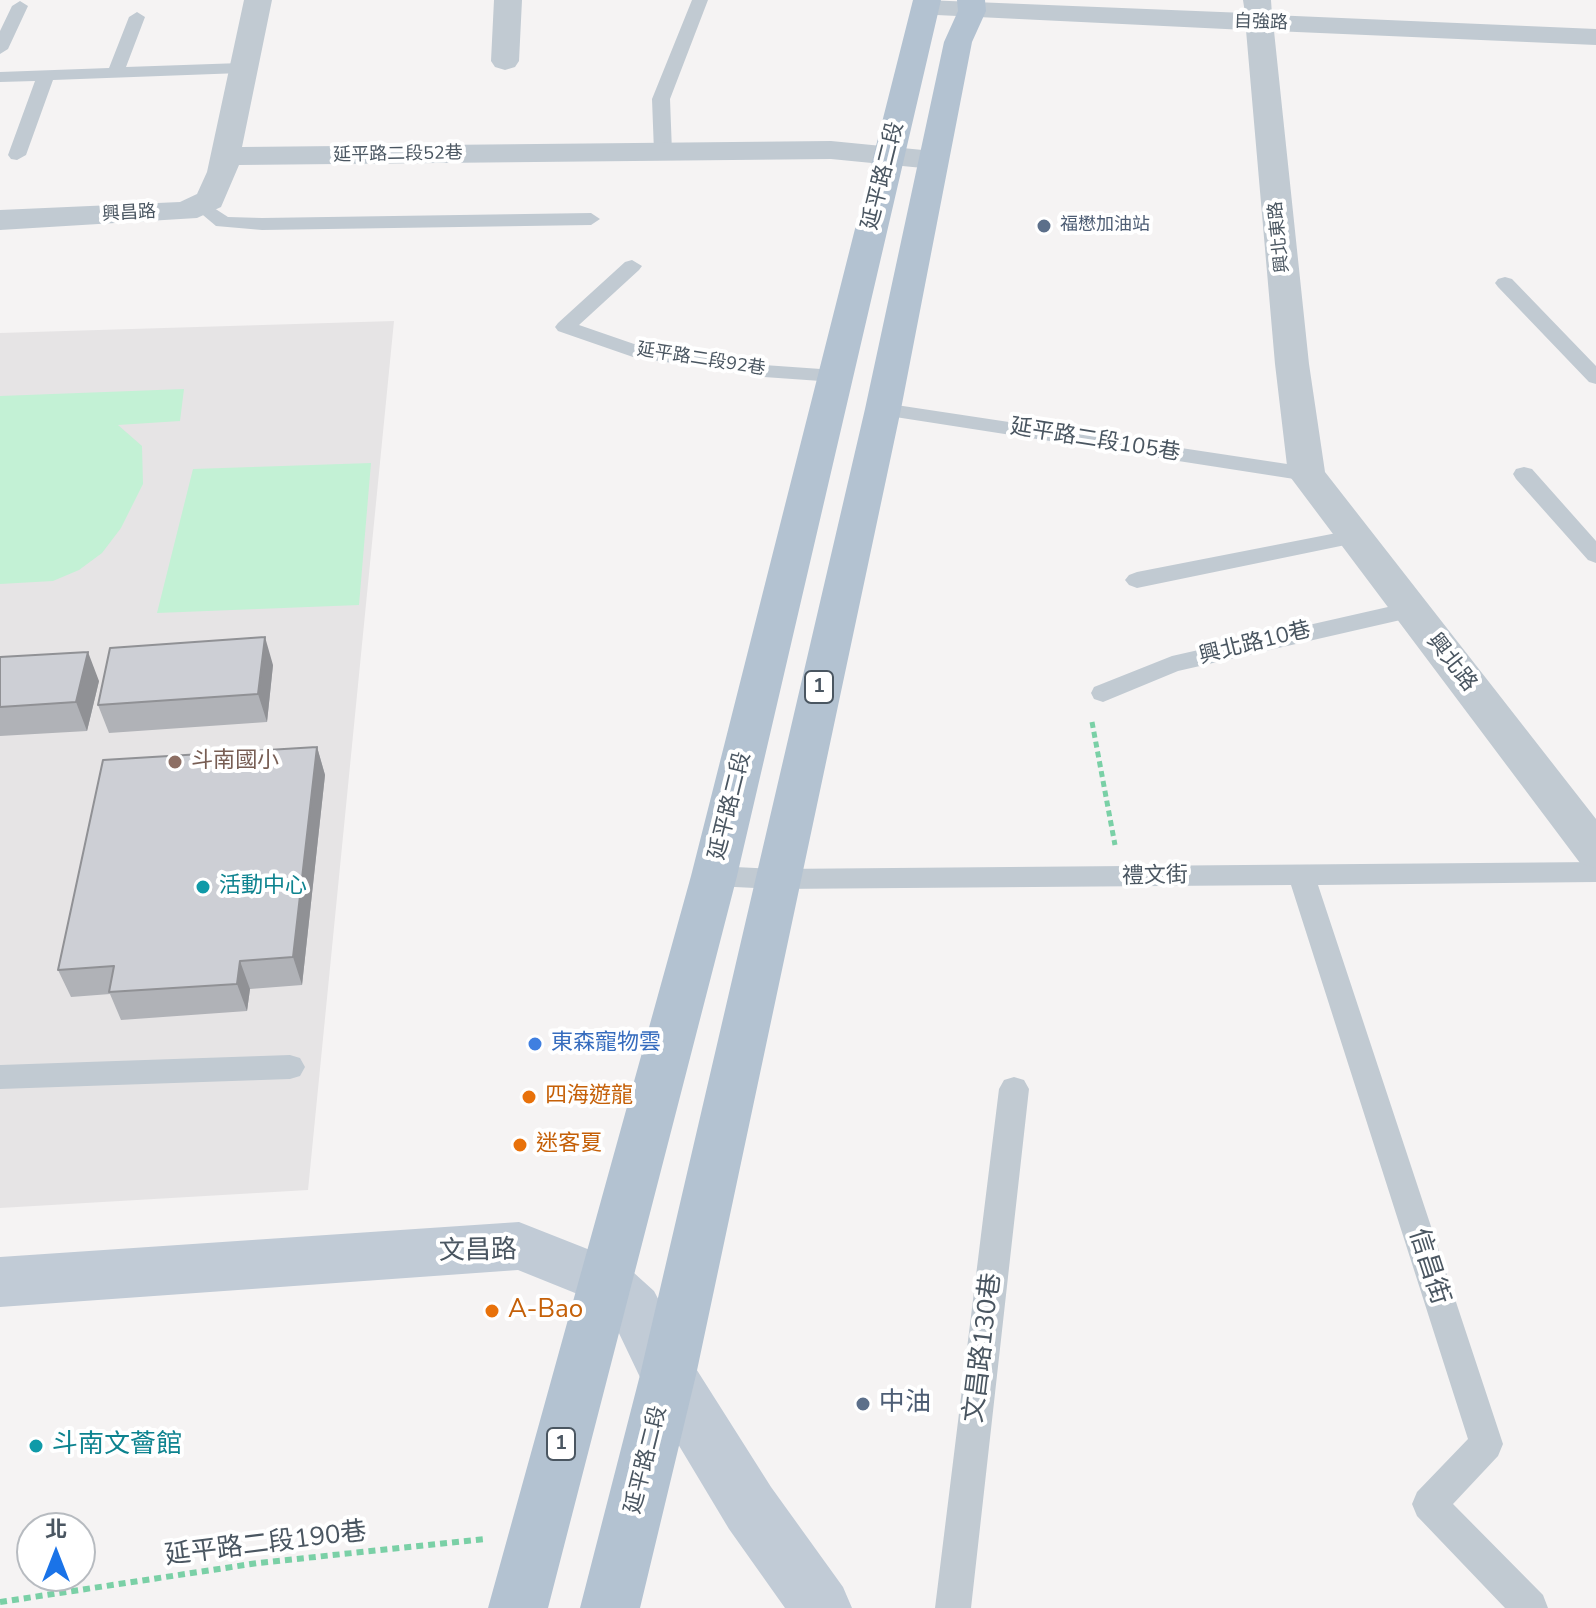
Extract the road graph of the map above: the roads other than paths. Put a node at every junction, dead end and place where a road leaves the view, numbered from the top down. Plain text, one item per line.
1 (258, 0) edge
2 (508, 0) edge
3 (700, 0) edge
4 (926, 4) edge
5 (971, 5) edge
6 (20, 6) dead end
7 (1258, 12) edge
8 (137, 17) dead end
9 (1596, 37) edge
10 (0, 49) edge
11 (505, 61) dead end
12 (241, 68) junction
13 (116, 72) junction
14 (46, 75) junction
15 (0, 77) edge
16 (663, 152) junction
17 (17, 155) dead end
18 (224, 156) junction
19 (888, 156) junction
20 (933, 160) junction
21 (200, 205) junction
22 (591, 219) dead end
23 (0, 220) edge
24 (632, 266) dead end
25 (1505, 283) dead end
26 (835, 376) junction
27 (1596, 378) edge
28 (883, 409) junction
29 (1307, 474) junction
30 (1524, 474) dead end
31 (1352, 537) junction
32 (1596, 555) edge
33 (1137, 580) dead end
34 (783, 592) junction
35 (839, 600) junction
36 (1410, 610) junction
37 (1103, 693) road end
38 (1596, 851) edge
39 (1596, 872) edge
40 (1301, 875) junction
41 (714, 876) junction
42 (776, 879) junction
43 (290, 1067) dead end
44 (0, 1077) edge
45 (1014, 1089) dead end
46 (604, 1280) junction
47 (0, 1282) edge
48 (668, 1375) junction
49 (518, 1608) edge
50 (610, 1608) edge
51 (822, 1608) edge
52 (953, 1608) edge
53 (1530, 1608) edge

1 - 12 street
2 - 11 street
3 - 16 lane
4 - 5 street, 自強路
4 - 19 main road, 延平路二段 / 1
5 - 7 street, 自強路
5 - 20 main road, 延平路二段 / 1
6 - 10 lane
7 - 9 street, 自強路
7 - 29 street, 興北東路
8 - 13 lane
12 - 13 lane
12 - 18 street
13 - 14 lane
14 - 15 lane
14 - 17 lane
16 - 18 street, 延平路二段52巷
16 - 19 street, 延平路二段52巷
18 - 21 street
19 - 20 street, 延平路二段52巷
19 - 26 main road, 延平路二段 / 1
20 - 28 main road, 延平路二段 / 1
21 - 22 lane
21 - 23 street, 興昌路
24 - 26 lane, 延平路二段92巷
25 - 27 lane
26 - 34 main road, 延平路二段 / 1
28 - 29 lane, 延平路二段105巷
28 - 35 main road, 延平路二段 / 1
29 - 31 street, 興北路
30 - 32 lane
31 - 33 lane
31 - 36 street, 興北路
34 - 35 main road
34 - 41 main road, 延平路二段 / 1
35 - 42 main road, 延平路二段 / 1
36 - 37 lane, 興北路10巷
36 - 38 street, 興北路
39 - 40 lane, 禮文街
40 - 42 lane, 禮文街
40 - 53 lane, 信昌街
41 - 42 lane, 禮文街
41 - 46 main road, 延平路二段 / 1
42 - 48 main road, 延平路二段 / 1
43 - 44 lane
45 - 52 lane, 文昌路130巷
46 - 47 main road, 文昌路
46 - 48 main road, 文昌路
46 - 49 main road, 延平路二段 / 1
48 - 50 main road, 延平路二段 / 1
48 - 51 main road, 文昌路

